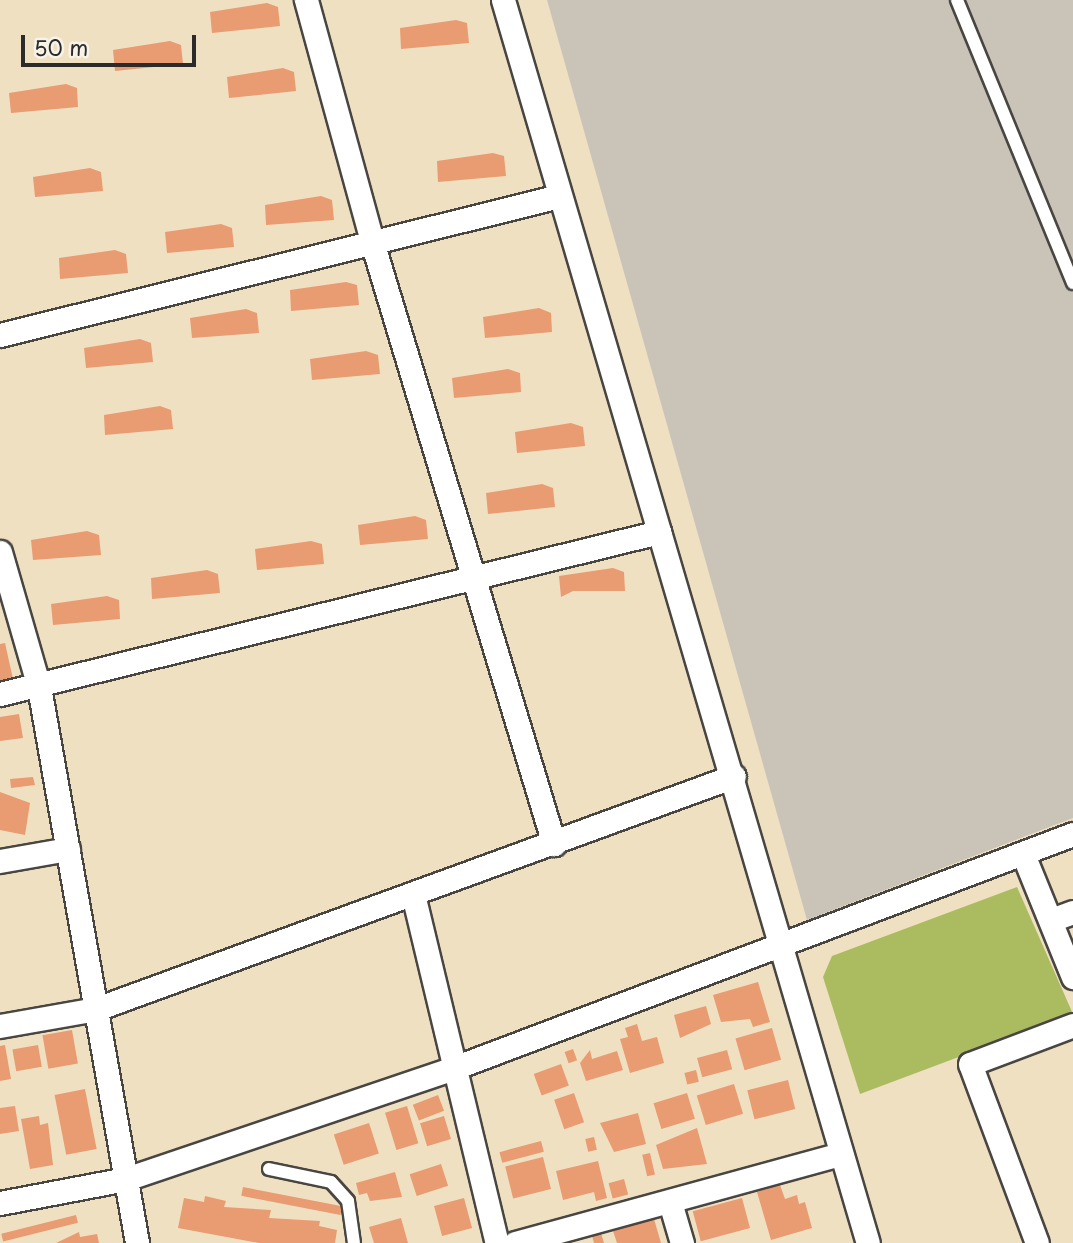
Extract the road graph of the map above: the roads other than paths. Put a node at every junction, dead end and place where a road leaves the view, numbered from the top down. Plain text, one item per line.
1 (306, 0) edge
2 (503, 0) edge
3 (957, 0) edge
4 (559, 196) junction
5 (373, 245) junction
6 (1073, 283) edge
7 (0, 335) edge
8 (659, 532) junction
9 (0, 552) edge
10 (475, 574) junction
11 (39, 687) junction
12 (0, 694) edge
13 (734, 776) junction
14 (1073, 834) edge
15 (554, 844) junction
16 (68, 849) junction
17 (1023, 854) junction
18 (0, 860) edge
19 (413, 894) junction
20 (1073, 912) edge
21 (1051, 920) junction
22 (779, 945) junction
23 (1073, 977) edge
24 (96, 1009) junction
25 (1073, 1025) edge
26 (0, 1026) edge
27 (454, 1068) junction
28 (841, 1154) junction
29 (269, 1169) dead end
30 (126, 1179) junction
31 (670, 1202) junction
32 (0, 1203) edge
33 (137, 1243) edge
34 (354, 1243) edge
35 (497, 1243) edge
36 (515, 1243) edge
37 (682, 1243) edge
38 (868, 1243) edge
39 (1037, 1243) edge

1 - 5 street
2 - 4 street
3 - 6 lane
4 - 5 street
4 - 8 street
5 - 7 street
5 - 10 street
8 - 10 street
8 - 13 street
9 - 11 street
10 - 11 street
10 - 15 street
11 - 12 street
11 - 16 street
13 - 15 street
13 - 22 street
14 - 17 street
15 - 19 street
16 - 18 street
16 - 24 street
17 - 21 street
17 - 22 street
19 - 24 street
19 - 27 street
20 - 21 street
21 - 23 street
22 - 27 street
22 - 28 street
24 - 26 street
24 - 30 street
25 - 39 street
27 - 30 street
27 - 35 street
28 - 31 street
28 - 38 street
29 - 34 lane
30 - 32 street
30 - 33 street
31 - 36 street
31 - 37 street

